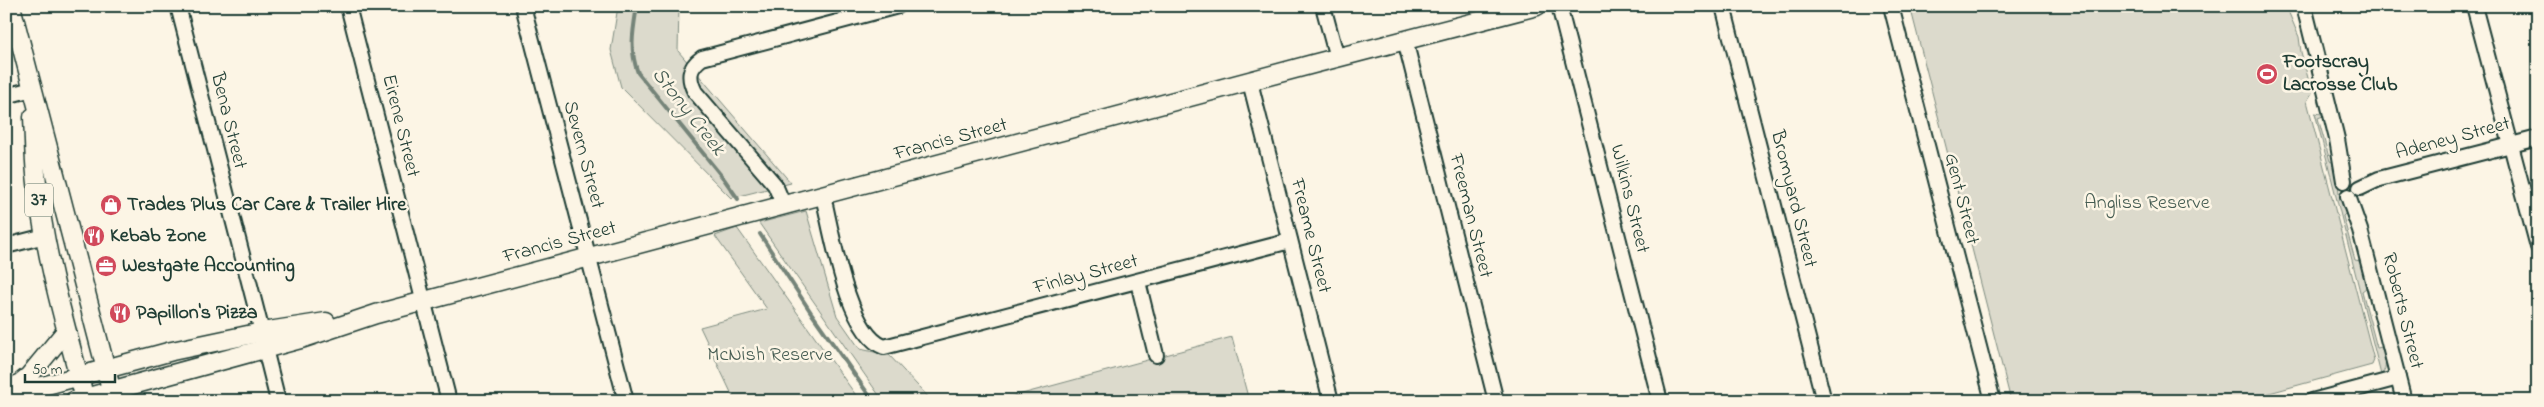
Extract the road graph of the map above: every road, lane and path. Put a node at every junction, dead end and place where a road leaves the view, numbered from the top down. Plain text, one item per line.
1 (11, 6) edge
2 (178, 6) edge
3 (348, 6) edge
4 (523, 6) edge
5 (898, 6) edge
6 (1323, 6) edge
7 (1537, 6) edge
8 (1559, 6) edge
9 (1723, 6) edge
10 (1891, 6) edge
11 (2304, 6) edge
12 (2474, 6) edge
13 (1405, 40) junction
14 (1337, 58) junction
15 (1250, 82) junction
16 (32, 89) junction
17 (6, 96) edge
18 (2538, 138) edge
19 (2511, 145) junction
20 (2353, 186) junction
21 (823, 196) junction
22 (784, 206) junction
23 (45, 236) junction
24 (1290, 241) junction
25 (6, 246) edge
26 (2538, 246) edge
27 (589, 258) junction
28 (1138, 282) junction
29 (424, 301) junction
30 (66, 331) junction
31 (264, 341) junction
32 (1156, 355) dead end
33 (107, 369) junction
34 (79, 376) junction
35 (2398, 378) junction
36 (6, 395) edge
37 (113, 396) edge
38 (82, 400) edge
39 (278, 401) edge
40 (450, 401) edge
41 (626, 401) edge
42 (1331, 401) edge
43 (1496, 401) edge
44 (1660, 401) edge
45 (1824, 401) edge
46 (1993, 401) edge
47 (2312, 401) edge
48 (2404, 401) edge

1 - 16 main road, 37
2 - 31 street, Bena Street
3 - 29 street, Eirene Street
4 - 27 street, Severn Street
5 - 22 street
6 - 14 street
7 - 13 main road, Francis Street
8 - 44 street, Wilkins Street
9 - 45 street, Bromyard Street
10 - 46 street, Gent Street
11 - 20 street, Roberts Street
12 - 19 street
13 - 14 main road, Francis Street
13 - 43 street, Freeman Street
14 - 15 main road, Francis Street
15 - 21 main road, Francis Street
15 - 24 street, Freame Street
16 - 17 street
16 - 23 main road, 37
16 - 33 main road, 37
18 - 19 street, Adeney Street
19 - 20 street, Adeney Street
19 - 26 street
20 - 35 street, Roberts Street
21 - 22 main road, Francis Street
21 - 28 street, Finlay Street
22 - 27 main road, Francis Street
23 - 25 street
23 - 30 main road, 37
24 - 28 street, Finlay Street
24 - 42 street, Freame Street
27 - 29 main road, Francis Street
27 - 41 street, Severn Street
28 - 32 street
29 - 31 main road, Francis Street
29 - 40 street, Eirene Street
30 - 34 main road, 37
30 - 36 main road
31 - 33 main road, Francis Street
31 - 37 main road, Francis Street
31 - 39 street, Bena Street
33 - 34 main road, Francis Street
33 - 37 main road, 37
34 - 36 main road, Francis Street
34 - 38 main road, 37
35 - 47 street
35 - 48 street, Roberts Street
37 - 38 main road, Francis Street

